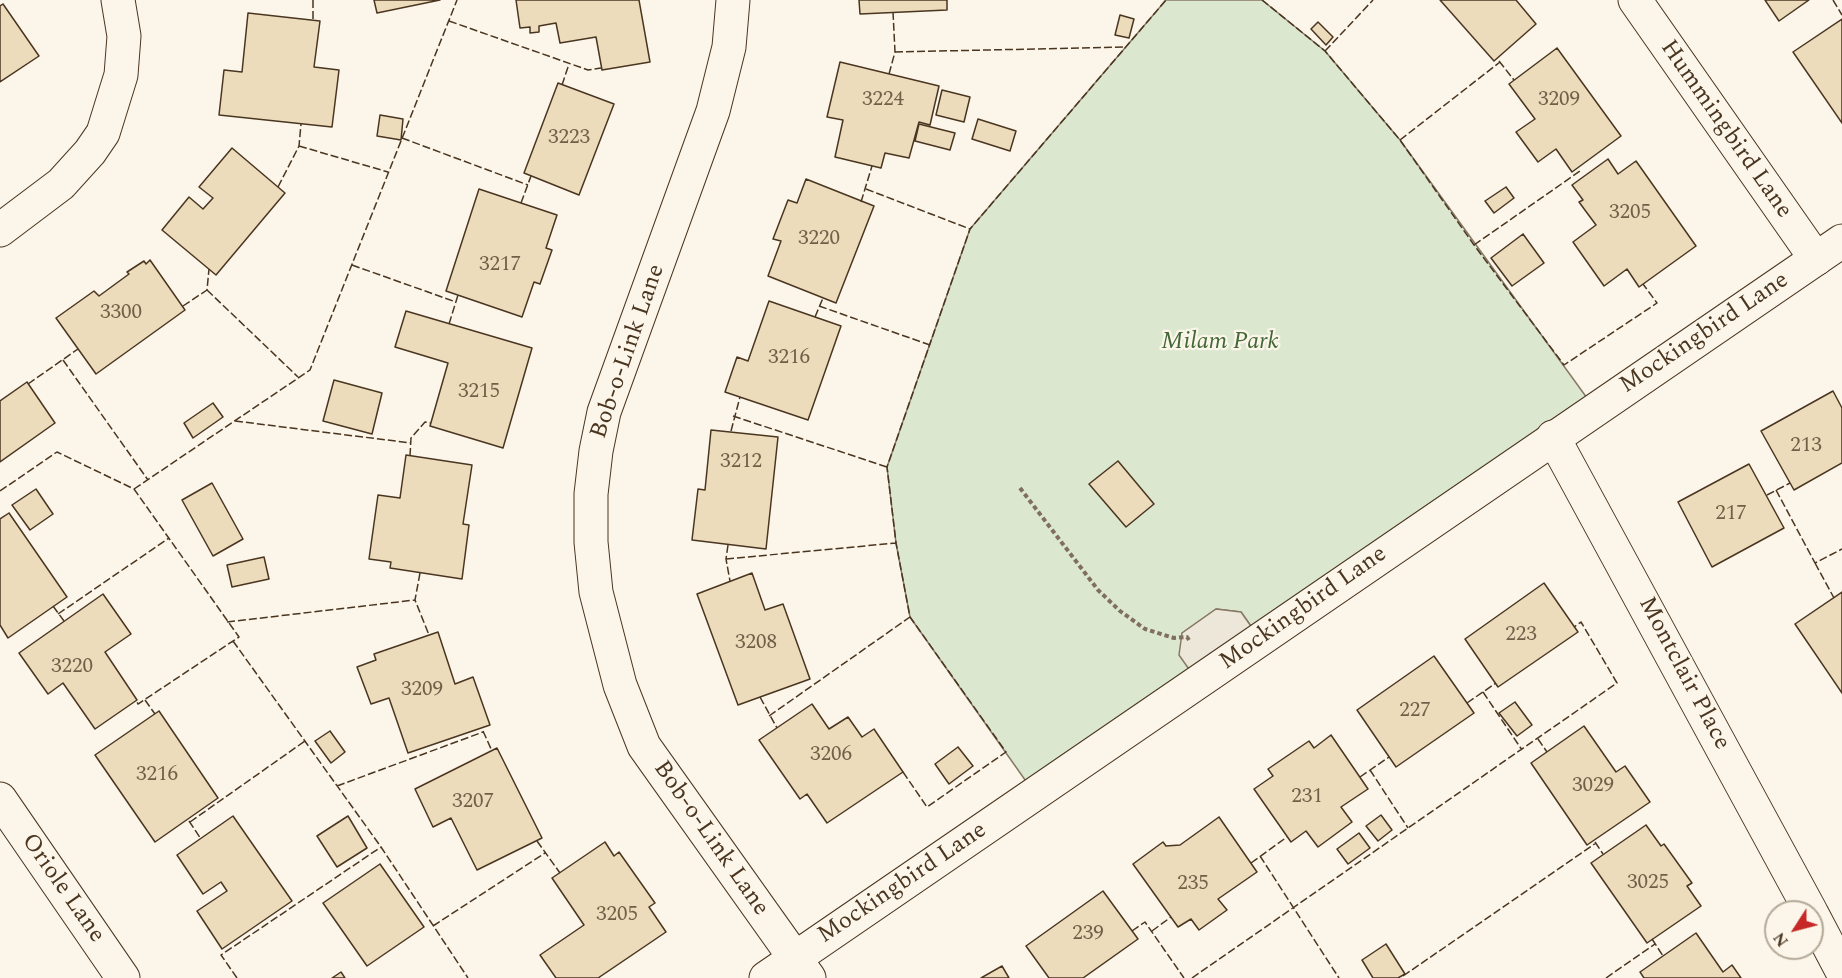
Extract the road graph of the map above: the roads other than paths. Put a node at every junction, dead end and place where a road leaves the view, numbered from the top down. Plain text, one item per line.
1 (118, 0) edge
2 (733, 0) edge
3 (1635, 0) edge
4 (0, 230) edge
5 (1829, 250) edge
6 (1553, 437) junction
7 (0, 800) edge
8 (1804, 900) edge
9 (1824, 937) edge
10 (802, 968) edge
11 (1842, 970) edge
12 (123, 978) edge
13 (766, 978) edge

1 - 4 street
2 - 10 street, Bob-o-Link Lane
3 - 5 street, Hummingbird Lane
5 - 6 street, Mockingbird Lane
6 - 8 street, Montclair Place
6 - 10 street, Mockingbird Lane
7 - 12 street, Oriole Lane
9 - 11 street, Montclair Place
10 - 13 street, Mockingbird Lane

